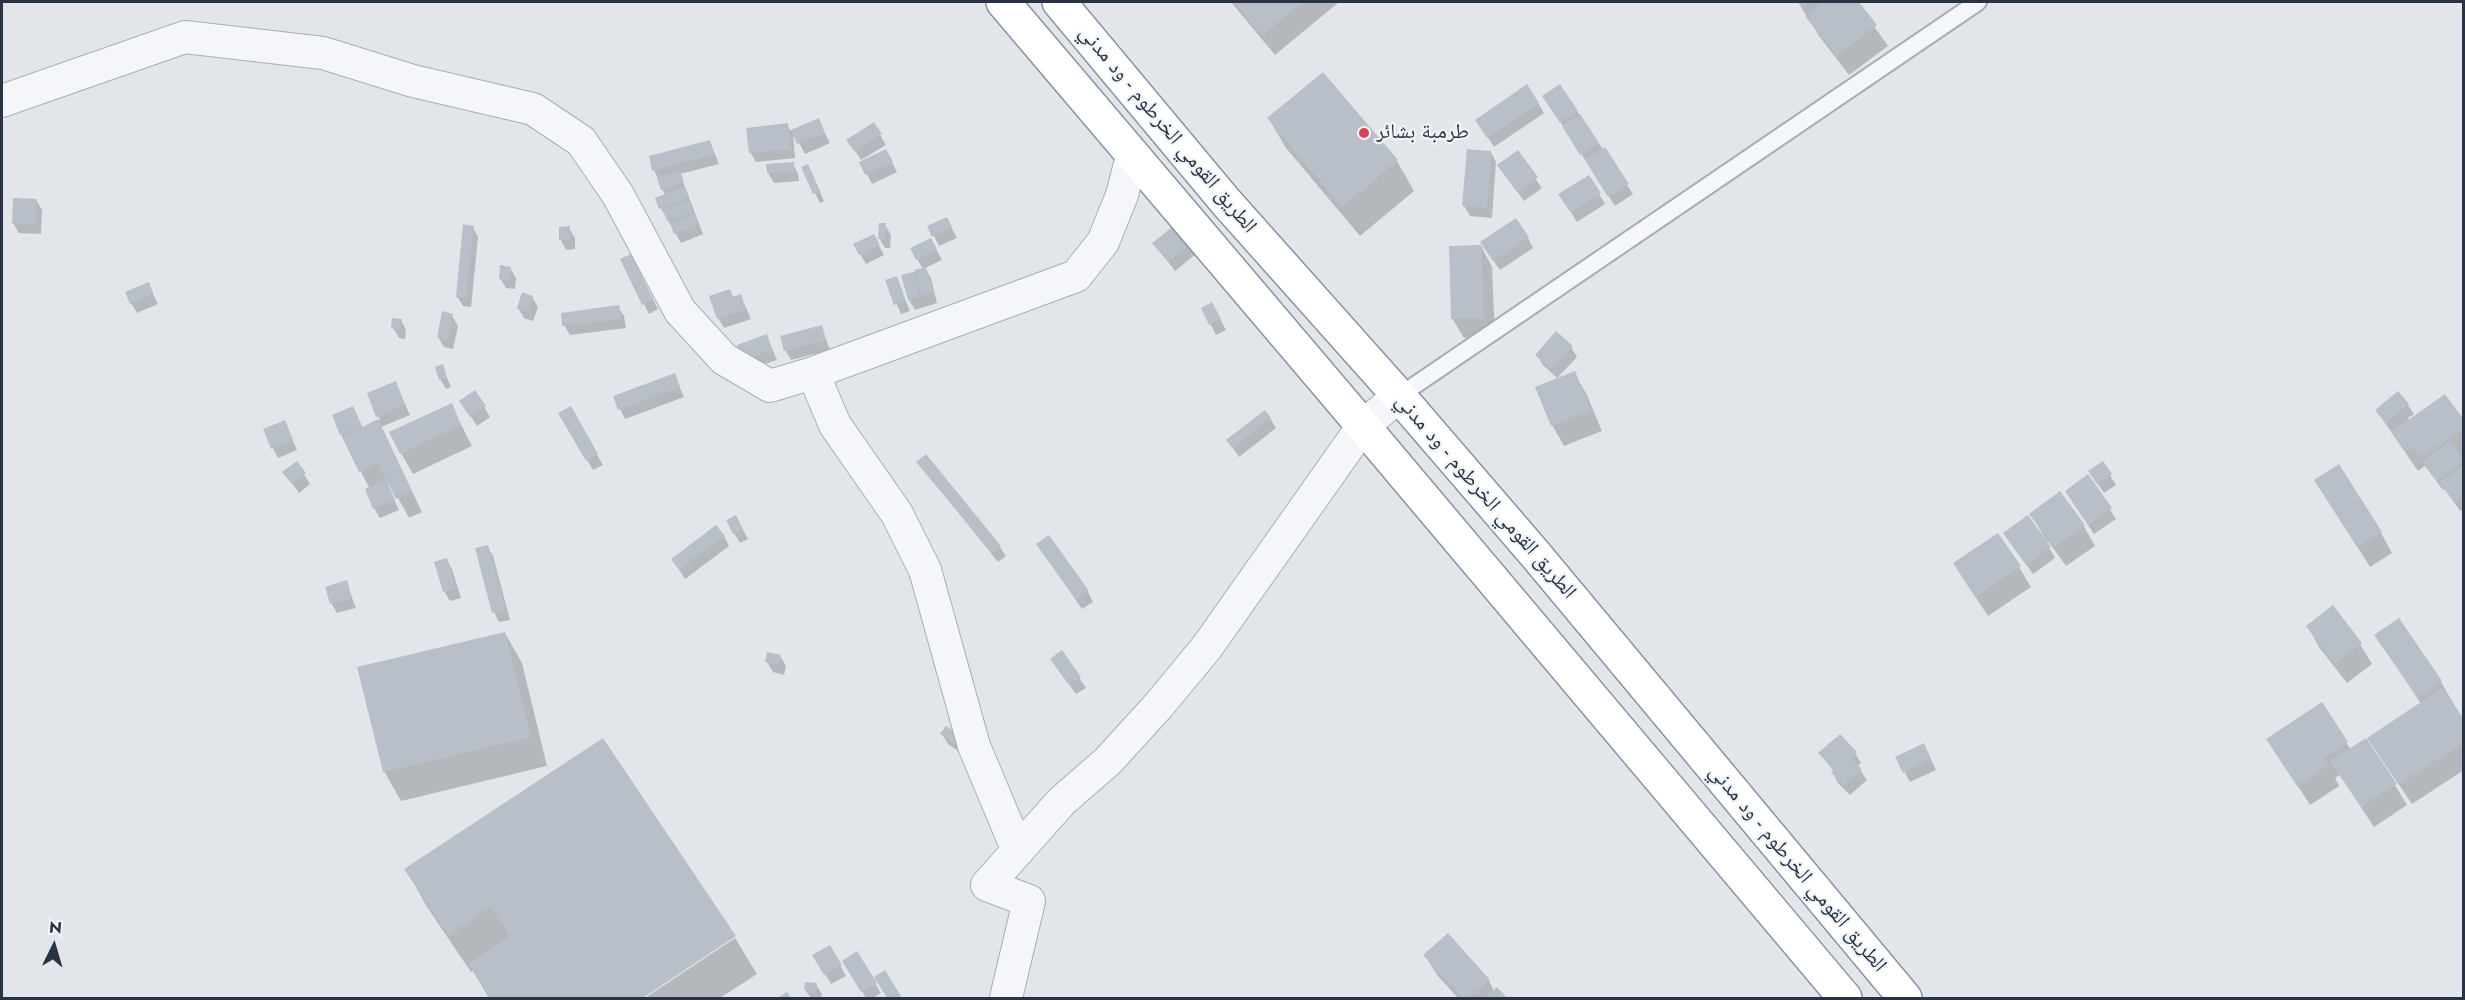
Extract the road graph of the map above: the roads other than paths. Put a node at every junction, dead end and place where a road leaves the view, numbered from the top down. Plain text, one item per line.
1 (1003, 2) edge
2 (1059, 2) edge
3 (1978, 2) edge
4 (2, 101) edge
5 (1132, 156) junction
6 (813, 373) junction
7 (1399, 396) junction
8 (1363, 426) junction
9 (1018, 851) junction
10 (1006, 999) edge
11 (1845, 999) edge
12 (1905, 999) edge

1 - 5 highway, الطريق القومي الخرطوم - ود مدني
2 - 7 highway, الطريق القومي الخرطوم - ود مدني
3 - 7 lane
4 - 6 street
5 - 6 street
5 - 8 highway, الطريق القومي الخرطوم - ود مدني
6 - 9 street
7 - 8 street
7 - 12 highway, الطريق القومي الخرطوم - ود مدني
8 - 9 street
8 - 11 highway, الطريق القومي الخرطوم - ود مدني
9 - 10 street

